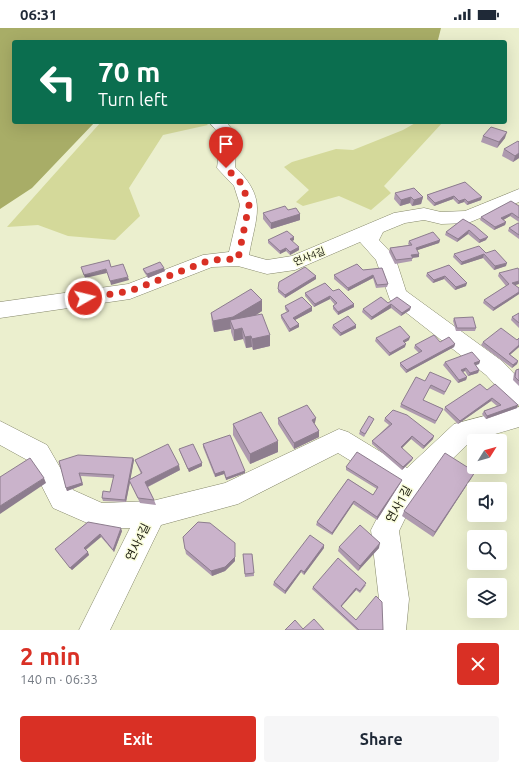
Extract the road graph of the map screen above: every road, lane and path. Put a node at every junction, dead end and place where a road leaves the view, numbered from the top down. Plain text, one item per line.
1 (219, 124) edge
2 (519, 195) edge
3 (376, 228) junction
4 (238, 259) junction
5 (0, 310) edge
6 (519, 395) edge
7 (519, 417) edge
8 (0, 432) edge
9 (409, 483) junction
10 (152, 514) junction
11 (94, 630) edge
12 (391, 630) edge

1 - 4 street
2 - 3 street, 연사4길
3 - 4 street, 연사4길
3 - 6 street
4 - 5 street, 연사4길
7 - 9 street, 연사1길
8 - 10 street, 연사4길
9 - 10 street
9 - 12 street, 연사1길
10 - 11 street, 연사4길

